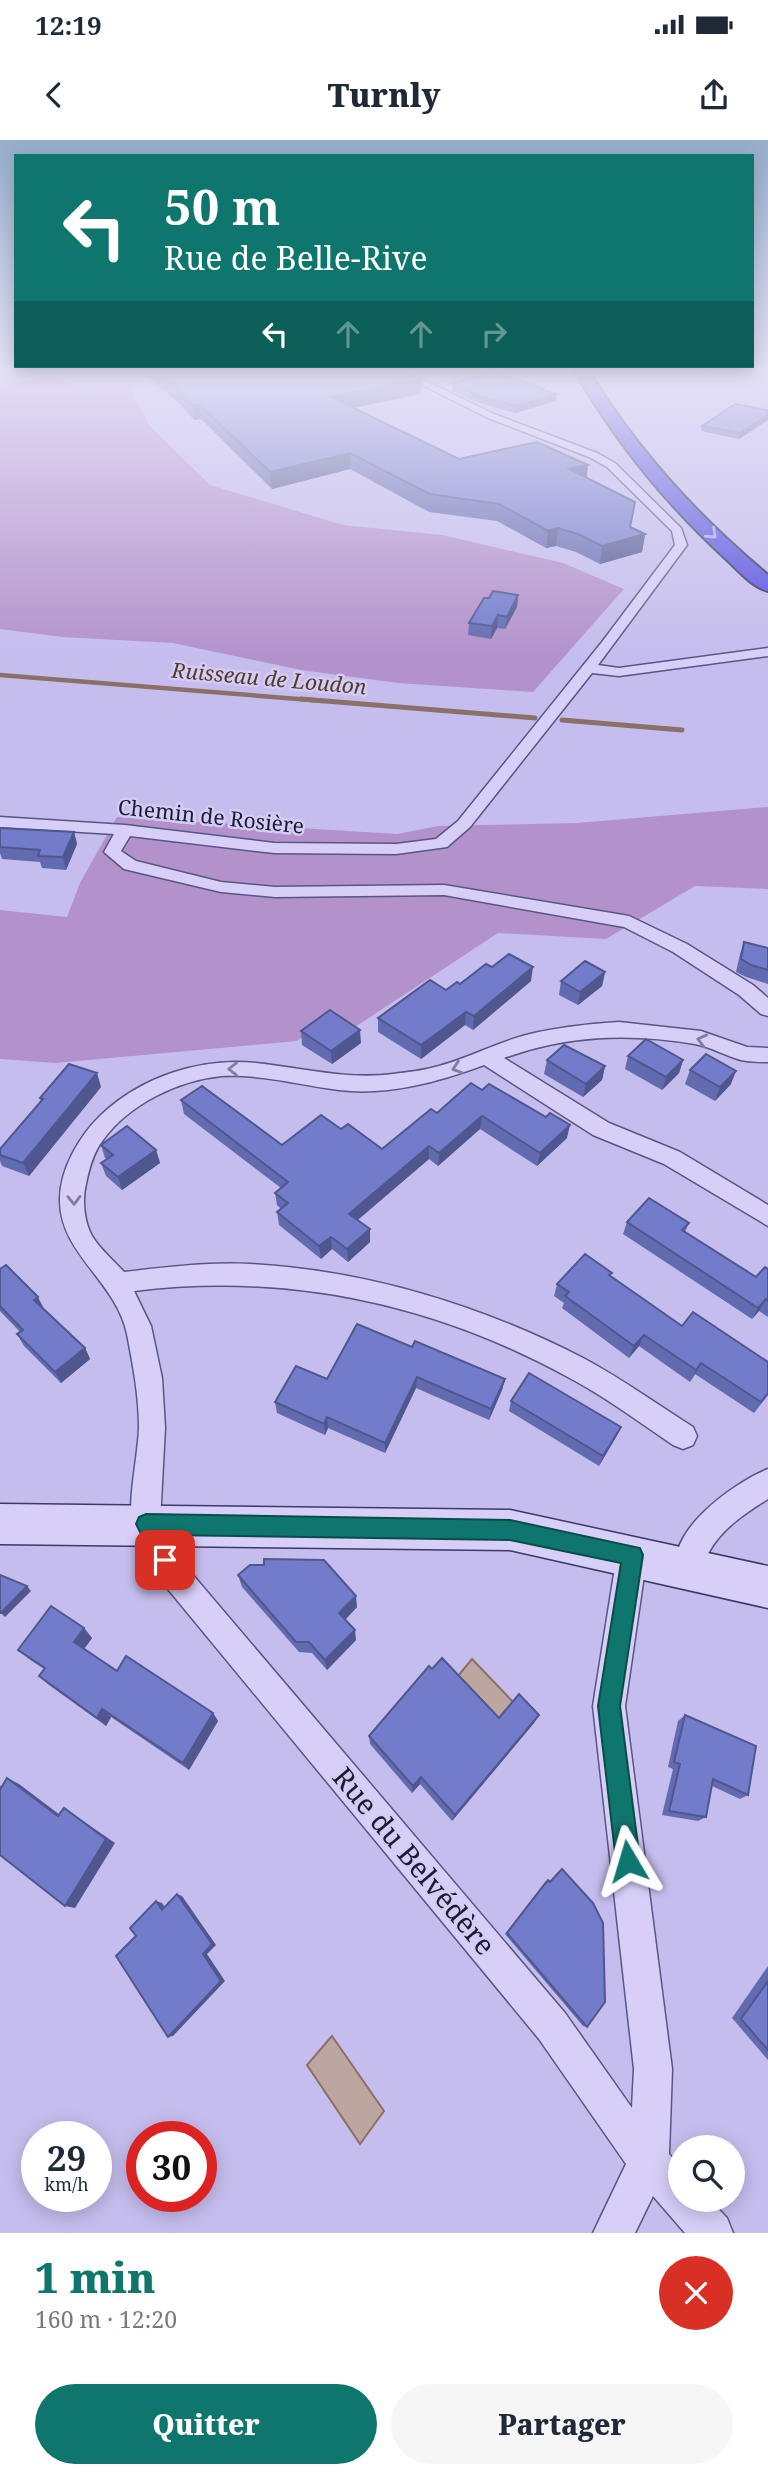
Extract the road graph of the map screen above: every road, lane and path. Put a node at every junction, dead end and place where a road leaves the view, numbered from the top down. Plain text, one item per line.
1 (608, 464) edge
2 (646, 464) edge
3 (768, 585) edge
4 (768, 652) edge
5 (588, 668) junction
6 (0, 822) edge
7 (125, 830) junction
8 (768, 1009) edge
9 (768, 1055) edge
10 (488, 1058) junction
11 (768, 1217) edge
12 (118, 1283) junction
13 (683, 1436) dead end
14 (768, 1483) edge
15 (0, 1524) edge
16 (146, 1524) junction
17 (632, 1555) junction
18 (689, 1568) junction
19 (768, 1587) edge
20 (649, 2161) junction
21 (668, 2183) edge
22 (693, 2212) edge
23 (614, 2233) edge
24 (712, 2233) edge

1 - 5 street, Chemin de Rosière
2 -> 3 highway
4 - 5 street
5 - 7 street, Chemin de Rosière
6 - 7 street, Chemin de Rosière
7 - 8 street
9 -> 10 street
10 - 11 street
10 -> 12 street
12 - 13 street
12 - 16 street
14 - 18 street
15 - 16 street
16 - 17 street
16 - 20 street, Rue du Belvédère
17 - 18 street
17 - 20 street
18 - 19 street
20 - 21 street, Rue du Belvédère
20 - 23 street
22 - 24 street, Rue du Belvédère

